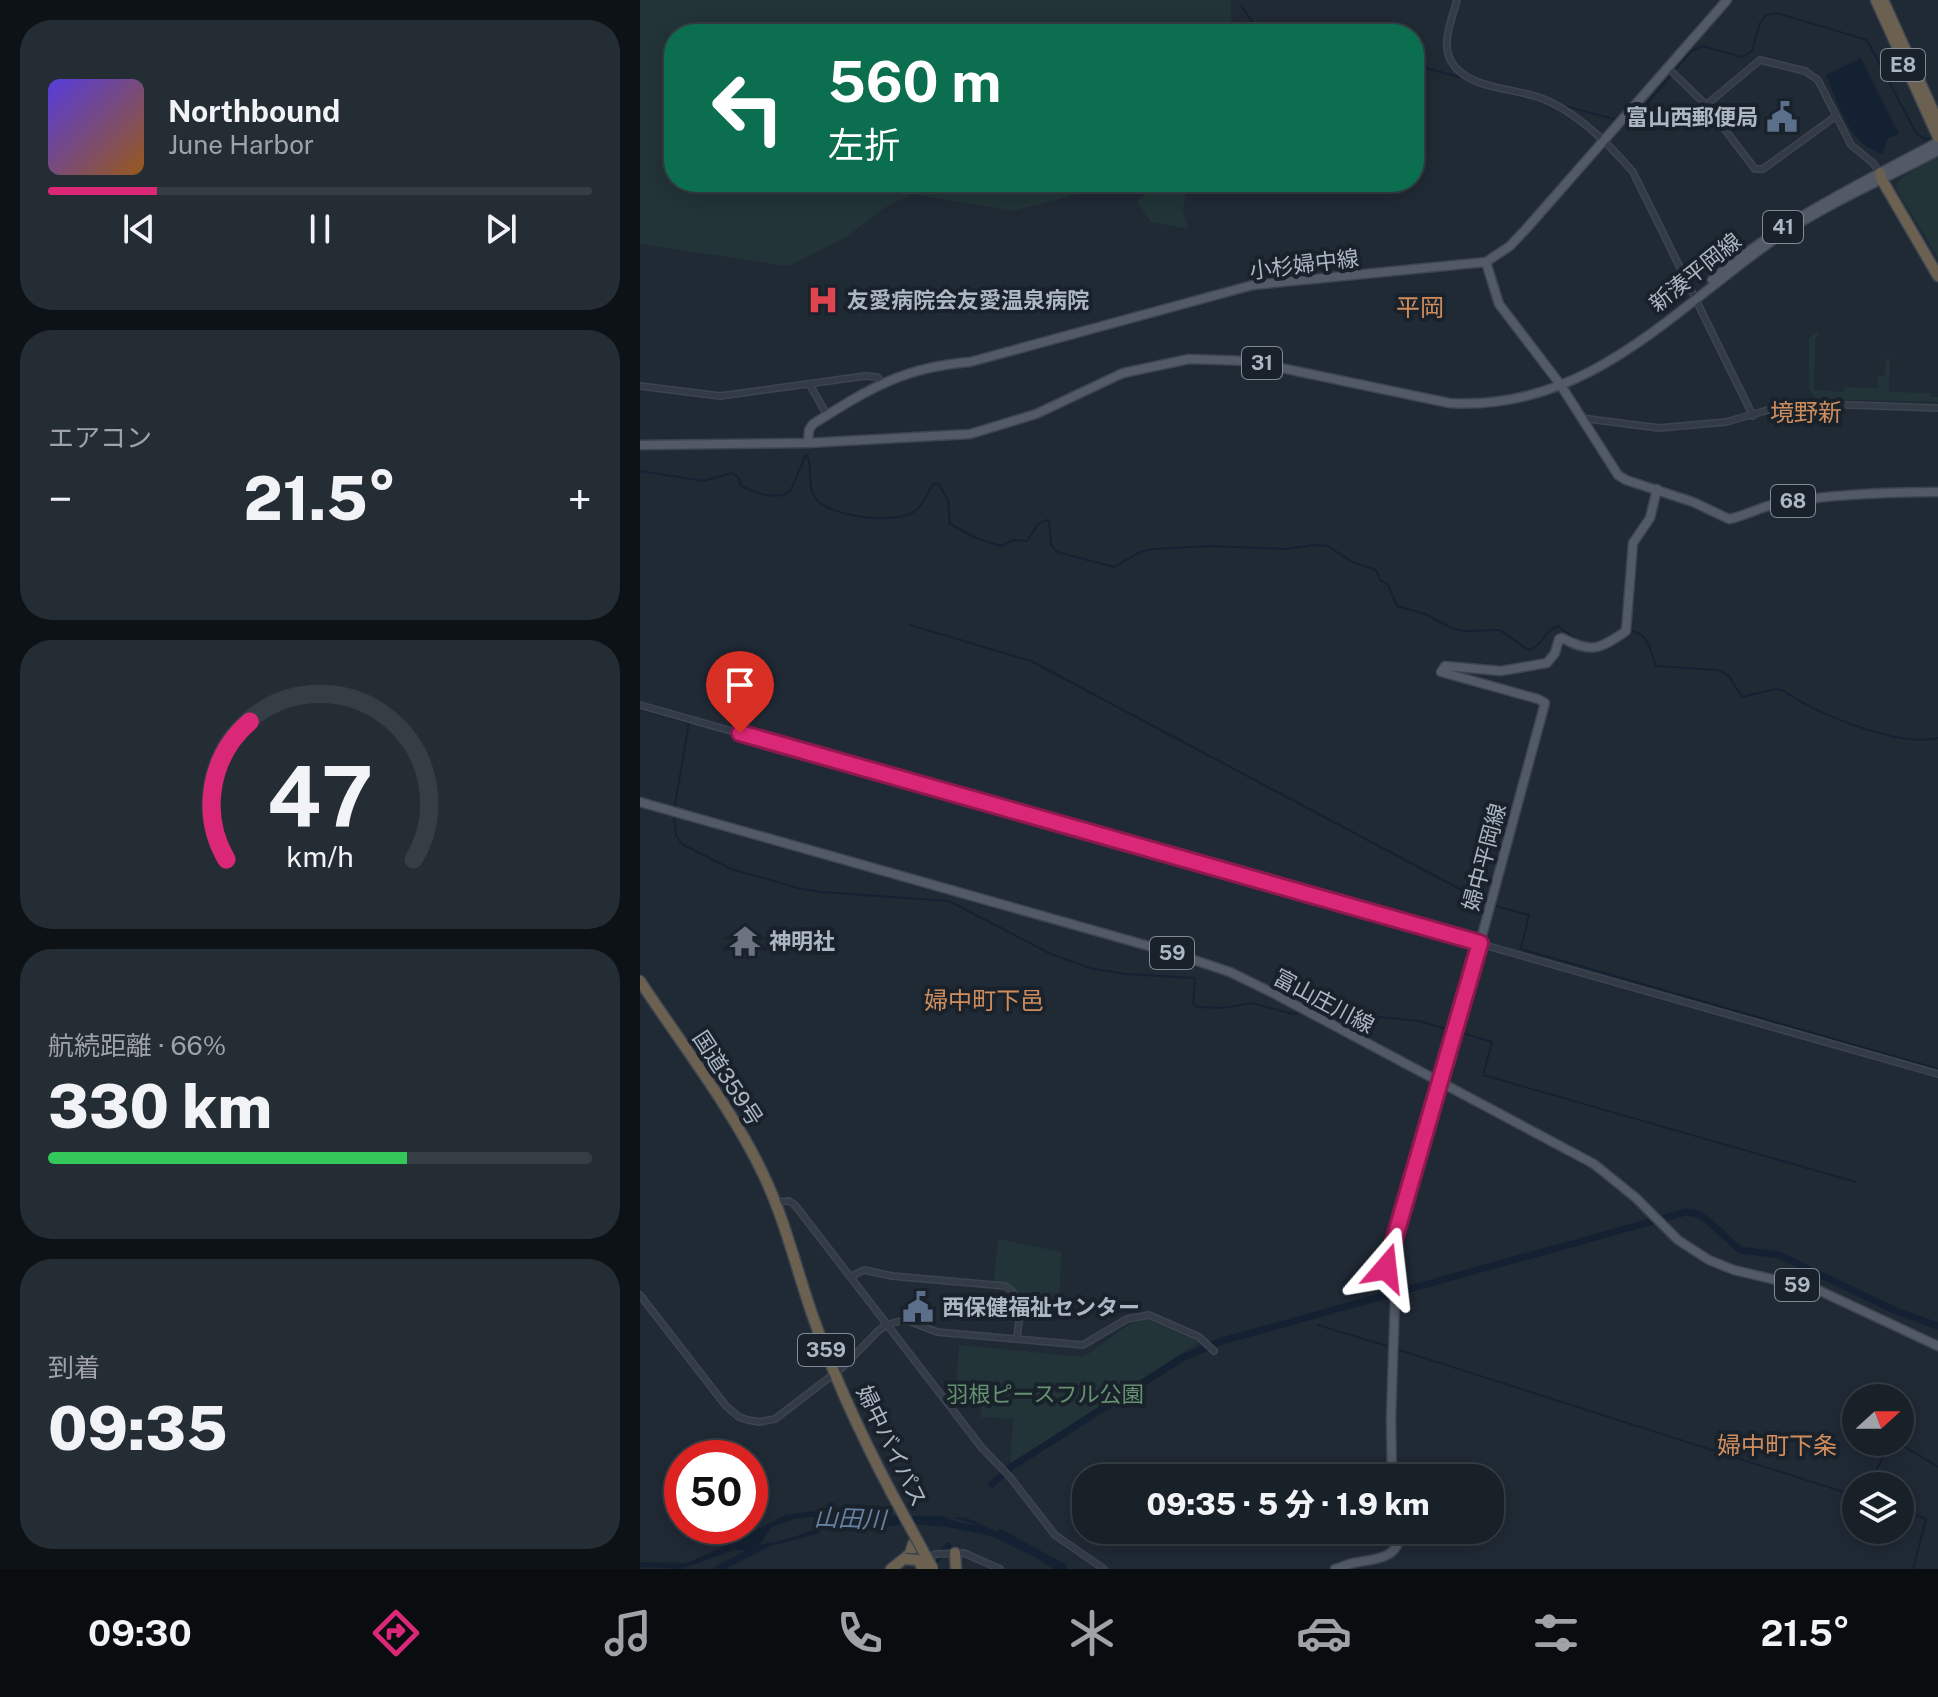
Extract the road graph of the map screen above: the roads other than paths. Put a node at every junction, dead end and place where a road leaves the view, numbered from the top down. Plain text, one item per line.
1 (1457, 0) edge
2 (1727, 0) edge
3 (1876, 0) edge
4 (1883, 0) edge
5 (1668, 68) junction
6 (1706, 105) junction
7 (1836, 116) junction
8 (1937, 132) edge
9 (1604, 143) junction
10 (1938, 151) edge
11 (1883, 177) junction
12 (1486, 262) junction
13 (1938, 264) edge
14 (1938, 276) edge
15 (1696, 298) junction
16 (881, 383) junction
17 (1560, 384) junction
18 (810, 385) junction
19 (640, 386) edge
20 (1938, 408) edge
21 (827, 415) junction
22 (1753, 416) junction
23 (1580, 418) junction
24 (808, 443) junction
25 (640, 445) edge
26 (1657, 489) junction
27 (1938, 492) edge
28 (640, 705) edge
29 (640, 802) edge
30 (1480, 943) junction
31 (640, 981) edge
32 (640, 989) edge
33 (1938, 1074) edge
34 (1438, 1083) junction
35 (774, 1203) junction
36 (850, 1277) junction
37 (640, 1295) edge
38 (886, 1325) junction
39 (1017, 1338) junction
40 (1938, 1346) edge
41 (1214, 1351) dead end
42 (832, 1376) junction
43 (1392, 1464) edge
44 (888, 1492) junction
45 (913, 1544) junction
46 (1396, 1544) edge
47 (952, 1553) junction
48 (905, 1559) junction
49 (891, 1569) edge
50 (923, 1569) edge
51 (933, 1569) edge
52 (956, 1569) edge
53 (1000, 1569) edge
54 (1104, 1569) edge
55 (1335, 1569) edge

1 - 9 street
2 - 5 main road
3 - 8 highway, E8
4 - 8 highway, E8
5 - 6 street
5 - 9 main road
6 - 7 street
6 - 7 street
7 - 11 street
8 - 11 main road, 新湊平岡線 / 41
9 - 12 main road
9 - 15 street
10 - 11 main road, 新湊平岡線 / 41
11 - 13 highway
11 - 14 highway
11 - 15 main road, 新湊平岡線 / 41
12 - 16 main road, 小杉婦中線
12 - 17 main road
15 - 17 main road, 新湊平岡線 / 41
15 - 22 street
16 - 18 street
16 - 21 main road, 小杉婦中線
17 - 23 main road, 68
17 - 24 main road, 31
18 - 19 street
18 - 21 street
20 - 22 street
21 - 24 main road, 小杉婦中線
22 - 23 street
23 - 26 main road, 68
24 - 25 main road, 31
26 - 27 main road, 68
26 - 30 main road, 婦中平岡線
28 - 30 street
29 - 34 main road, 富山庄川線 / 59
30 - 33 street
30 - 34 main road, 婦中平岡線
31 - 35 highway, 国道359号 / 359
32 - 35 highway, 国道359号 / 359
34 - 40 main road, 富山庄川線 / 59
34 - 43 main road, 婦中平岡線
35 - 36 street
35 - 42 highway, 婦中バイパス / 359
36 - 38 street
36 - 39 street
37 - 42 street
38 - 39 street
38 - 42 street
38 - 54 street
39 - 41 street
42 - 44 highway, 婦中バイパス / 359
44 - 45 highway, 婦中バイパス / 359, bridge
44 - 51 highway, 婦中バイパス / 359, bridge
45 - 48 highway
45 - 50 highway, 婦中バイパス / 359, bridge
46 - 55 main road
47 - 50 street
47 - 52 highway
47 - 53 street
48 - 49 highway
48 - 50 highway, bridge

